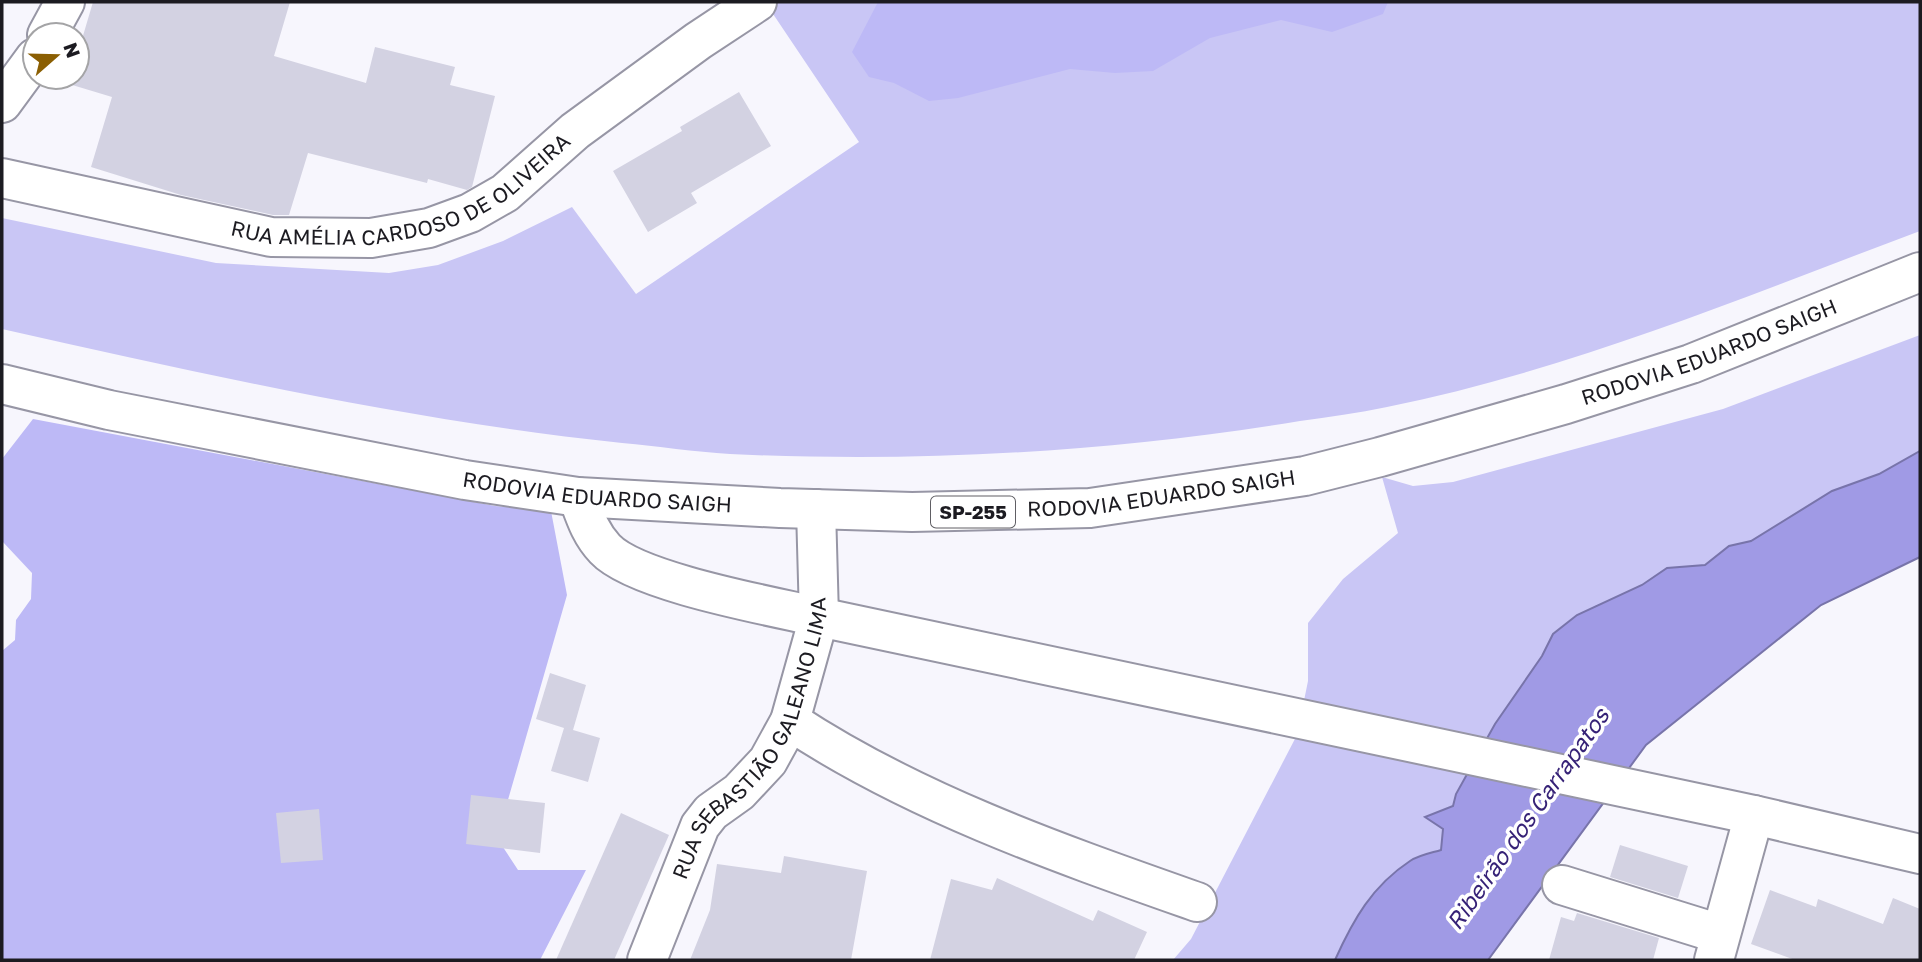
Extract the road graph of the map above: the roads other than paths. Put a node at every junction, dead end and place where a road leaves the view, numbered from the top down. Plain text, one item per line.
1 (65, 2) edge
2 (757, 2) edge
3 (55, 21) edge
4 (21, 77) edge
5 (2, 103) edge
6 (2, 177) edge
7 (1920, 272) edge
8 (2, 384) edge
9 (578, 497) junction
10 (816, 509) junction
11 (819, 617) junction
12 (790, 721) junction
13 (1754, 815) junction
14 (1920, 854) edge
15 (1562, 885) dead end
16 (1197, 902) dead end
17 (1717, 947) edge
18 (647, 960) edge

1 - 3 main road
2 - 6 main road, RUA AMÉLIA CARDOSO DE OLIVEIRA
4 - 5 main road
7 - 10 main road, RODOVIA EDUARDO SAIGH / SP-255
8 - 9 main road, RODOVIA EDUARDO SAIGH / SP-255
9 - 10 main road, RODOVIA EDUARDO SAIGH / SP-255
9 - 11 main road
10 - 11 main road, RUA SEBASTIÃO GALEANO LIMA
11 - 12 main road, RUA SEBASTIÃO GALEANO LIMA
11 - 13 main road
12 - 16 main road
12 - 18 main road, RUA SEBASTIÃO GALEANO LIMA
13 - 14 main road
13 - 17 main road
15 - 17 main road

